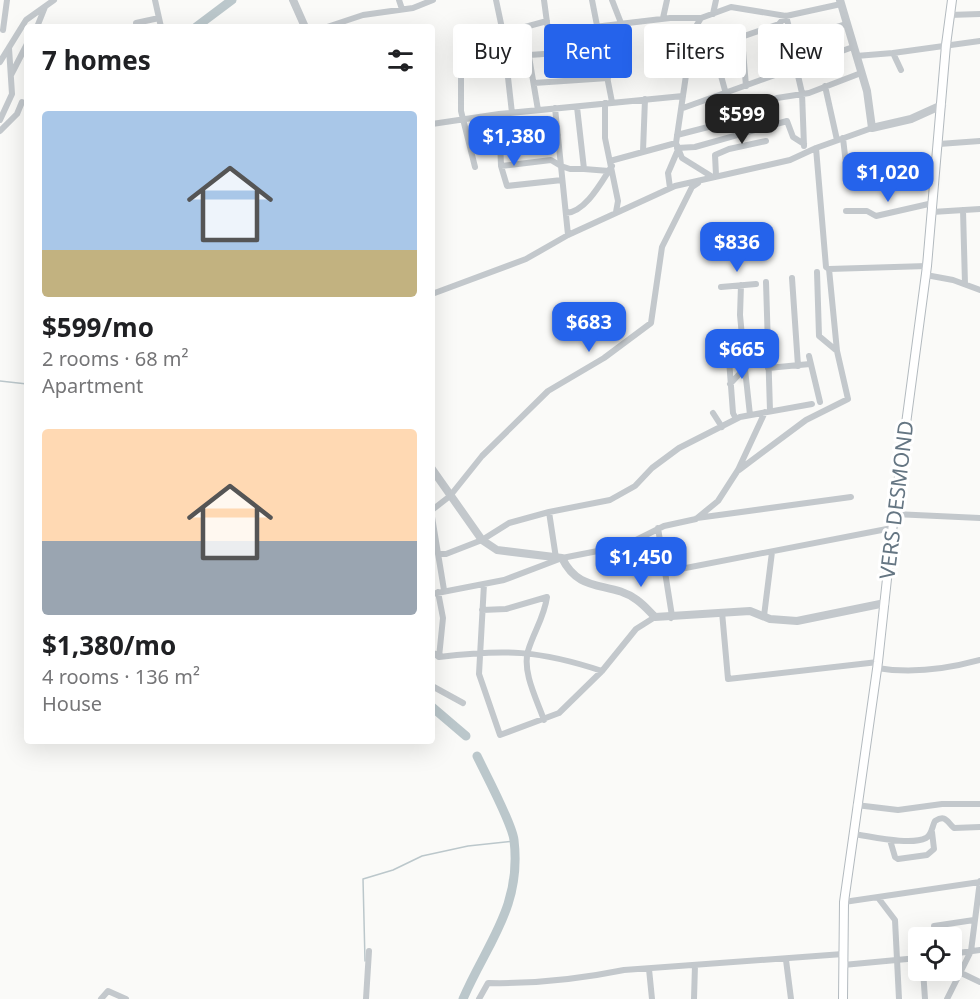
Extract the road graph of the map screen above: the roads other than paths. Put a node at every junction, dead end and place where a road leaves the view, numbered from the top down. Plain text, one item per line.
1 (7, 0) edge
2 (54, 0) edge
3 (155, 0) edge
4 (293, 0) edge
5 (399, 0) edge
6 (433, 0) edge
7 (496, 0) edge
8 (544, 0) edge
9 (592, 0) edge
10 (612, 0) edge
11 (667, 0) edge
12 (716, 0) edge
13 (952, 0) edge
14 (841, 2) edge
15 (730, 4) edge
16 (45, 7) junction
17 (402, 9) junction
18 (713, 14) junction
19 (980, 14) edge
20 (949, 15) junction
21 (786, 16) junction
22 (159, 18) junction
23 (663, 18) junction
24 (701, 18) junction
25 (547, 21) junction
26 (136, 23) dead end
27 (621, 23) junction
28 (40, 24) edge
29 (160, 24) edge
30 (304, 24) edge
31 (336, 24) edge
32 (501, 24) edge
33 (547, 24) edge
34 (598, 24) edge
35 (614, 24) edge
36 (697, 24) edge
37 (789, 24) edge
38 (846, 24) joint
39 (532, 25) edge
40 (1, 30) edge
41 (15, 35) junction
42 (746, 37) edge
43 (980, 41) edge
44 (946, 45) junction
45 (9, 47) junction
46 (853, 47) junction
47 (844, 50) edge
48 (893, 53) junction
49 (24, 54) edge
50 (856, 56) junction
51 (0, 62) edge
52 (901, 70) dead end
53 (532, 72) edge
54 (861, 73) junction
55 (11, 75) junction
56 (461, 78) edge
57 (508, 78) edge
58 (608, 78) joint
59 (686, 78) edge
60 (722, 78) edge
61 (745, 78) edge
62 (767, 78) edge
63 (800, 78) edge
64 (534, 83) junction
65 (746, 86) junction
66 (825, 87) junction
67 (802, 93) junction
68 (726, 94) junction
69 (683, 96) junction
70 (10, 98) junction
71 (645, 99) junction
72 (24, 102) edge
73 (608, 102) junction
74 (942, 105) junction
75 (577, 107) junction
76 (555, 108) junction
77 (682, 108) junction
78 (538, 110) junction
79 (512, 113) junction
80 (499, 114) junction
81 (465, 119) junction
82 (0, 120) edge
83 (435, 124) edge
84 (872, 128) junction
85 (0, 131) edge
86 (558, 135) junction
87 (677, 135) junction
88 (500, 136) junction
89 (727, 137) junction
90 (840, 139) junction
91 (766, 141) dead end
92 (980, 141) edge
93 (804, 144) junction
94 (939, 144) junction
95 (677, 148) junction
96 (816, 148) junction
97 (729, 149) junction
98 (643, 151) junction
99 (805, 153) junction
100 (475, 166) dead end
101 (501, 166) junction
102 (561, 166) junction
103 (610, 166) junction
104 (585, 169) junction
105 (714, 176) junction
106 (562, 180) junction
107 (701, 182) junction
108 (848, 182) dead end
109 (670, 188) junction
110 (933, 208) junction
111 (980, 209) edge
112 (963, 210) junction
113 (846, 211) dead end
114 (616, 212) junction
115 (566, 213) junction
116 (568, 236) junction
117 (829, 269) junction
118 (926, 271) junction
119 (817, 272) dead end
120 (792, 278) dead end
121 (766, 282) dead end
122 (756, 284) dead end
123 (965, 284) junction
124 (741, 285) junction
125 (721, 287) dead end
126 (980, 290) edge
127 (435, 293) edge
128 (728, 346) dead end
129 (837, 351) junction
130 (810, 356) dead end
131 (810, 364) junction
132 (798, 366) junction
133 (745, 368) junction
134 (768, 368) junction
135 (730, 384) junction
136 (820, 402) dead end
137 (812, 404) dead end
138 (768, 411) junction
139 (713, 413) dead end
140 (750, 415) junction
141 (736, 419) junction
142 (722, 427) junction
143 (738, 470) junction
144 (435, 474) edge
145 (450, 496) junction
146 (851, 496) dead end
147 (435, 508) edge
148 (549, 512) junction
149 (894, 514) junction
150 (980, 518) edge
151 (696, 519) junction
152 (658, 528) junction
153 (892, 528) junction
154 (435, 536) edge
155 (482, 540) junction
156 (772, 552) junction
157 (438, 554) junction
158 (559, 558) junction
159 (665, 572) junction
160 (484, 584) junction
161 (438, 592) edge
162 (885, 603) junction
163 (482, 610) junction
164 (722, 612) junction
165 (764, 616) junction
166 (655, 617) junction
167 (671, 617) junction
168 (527, 651) junction
169 (479, 652) junction
170 (435, 654) edge
171 (439, 657) junction
172 (980, 660) edge
173 (878, 665) junction
174 (602, 671) junction
175 (435, 689) edge
176 (463, 703) dead end
177 (544, 720) junction
178 (980, 804) edge
179 (856, 805) junction
180 (980, 827) edge
181 (932, 830) junction
182 (853, 834) junction
183 (890, 840) junction
184 (980, 882) edge
185 (879, 899) junction
186 (844, 902) junction
187 (974, 921) junction
188 (934, 926) dead end
189 (980, 950) edge
190 (369, 951) dead end
191 (971, 951) junction
192 (962, 952) edge
193 (843, 954) junction
194 (908, 959) edge
195 (786, 960) junction
196 (897, 961) junction
197 (695, 965) junction
198 (843, 966) junction
199 (962, 967) edge
200 (649, 969) junction
201 (962, 973) edge
202 (924, 981) edge
203 (955, 981) edge
204 (980, 982) edge
205 (101, 999) edge
206 (126, 999) edge
207 (366, 999) edge
208 (479, 999) edge
209 (652, 999) edge
210 (694, 999) edge
211 (791, 999) edge
212 (843, 999) edge
213 (898, 999) edge
214 (925, 999) edge
215 (947, 999) edge

1 - 40 street
2 - 16 street
3 - 22 street
4 - 30 street
5 - 17 street
6 - 17 street
7 - 32 street
8 - 25 street
9 - 34 street
10 - 27 street
11 - 23 street
12 - 18 street
13 - 20 main road, VERS DESMOND
14 - 21 street
14 - 38 street
15 - 18 street
15 - 21 street
16 - 28 street
16 - 41 street
17 - 31 street
18 - 24 street
19 - 20 street
20 - 44 main road, VERS DESMOND
21 - 37 street
21 - 42 street
22 - 26 street
22 - 29 street
23 - 24 street
23 - 27 street
24 - 36 street
25 - 33 street
25 - 39 street
27 - 35 street
38 - 46 street
40 - 41 street
41 - 45 street
43 - 44 street
44 - 48 street
44 - 74 main road, VERS DESMOND
45 - 51 street
45 - 55 street
46 - 47 street
46 - 50 street
48 - 50 street
48 - 52 street
49 - 55 street
50 - 54 street
53 - 64 street
54 - 66 street
54 - 84 street
55 - 70 street
56 - 81 street
57 - 79 street
58 - 64 street
58 - 73 street
59 - 69 street
60 - 68 street
61 - 65 street
62 - 65 street
63 - 67 street
64 - 78 street
65 - 68 street
66 - 67 street
66 - 90 street
67 - 87 street
67 - 93 street
68 - 77 street
69 - 71 street
69 - 77 street
70 - 72 street
70 - 82 street
71 - 73 street
71 - 98 street
72 - 85 street
73 - 75 street
73 - 103 street
74 - 84 street
74 - 94 main road, VERS DESMOND
75 - 76 street
75 - 104 street
76 - 78 street
76 - 86 street
77 - 87 street
78 - 79 street
79 - 80 street
80 - 81 street
80 - 88 street
81 - 83 street
81 - 100 street
84 - 90 street
86 - 88 street
86 - 102 street
87 - 95 street
88 - 101 street
89 - 93 street
89 - 95 street
89 - 97 street
90 - 96 street
90 - 108 street
91 - 97 street
92 - 94 street
93 - 99 street
94 - 110 main road, VERS DESMOND
95 - 98 street
95 - 105 street
95 - 109 street
96 - 99 street
96 - 117 street
97 - 105 street
98 - 103 street
99 - 105 street
101 - 102 street
101 - 106 street
102 - 104 street
102 - 106 street
103 - 104 street
103 - 114 street
103 - 115 street
105 - 107 street
106 - 115 street
107 - 109 street
107 - 145 street
109 - 114 street
110 - 112 street
110 - 113 street
110 - 118 main road, VERS DESMOND
111 - 112 street
112 - 123 street
114 - 116 street
115 - 116 street
116 - 127 street
117 - 118 street
117 - 129 street
118 - 123 street
118 - 149 main road, VERS DESMOND
119 - 129 street
120 - 132 street
121 - 134 street
122 - 124 street
123 - 126 street
124 - 125 street
124 - 133 street
128 - 135 street
129 - 143 street
130 - 131 street
131 - 132 street
131 - 136 street
132 - 134 street
133 - 135 street
133 - 140 street
134 - 138 street
135 - 141 street
137 - 138 street
138 - 140 street
138 - 143 street
139 - 142 street
140 - 141 street
141 - 142 street
142 - 148 street
143 - 151 street
144 - 145 street
145 - 147 street
145 - 155 street
146 - 151 street
148 - 155 street
148 - 158 street
149 - 150 street
149 - 153 main road, VERS DESMOND
151 - 152 street
152 - 158 street
152 - 159 street
153 - 156 street
153 - 162 main road, VERS DESMOND
154 - 157 street
155 - 157 street
155 - 158 street
156 - 159 street
156 - 165 street
157 - 161 street
158 - 160 street
158 - 166 street
159 - 167 street
160 - 161 street
160 - 163 street
161 - 171 street
162 - 165 street
162 - 173 main road, VERS DESMOND
163 - 168 street
163 - 169 street
164 - 165 street
164 - 167 street
164 - 173 street
166 - 167 street
166 - 174 street
168 - 169 street
168 - 174 street
168 - 177 street
169 - 171 street
169 - 177 street
170 - 171 street
172 - 173 street
173 - 179 main road, VERS DESMOND
174 - 177 street
175 - 176 street
178 - 179 street
179 - 182 main road, VERS DESMOND
180 - 181 street
181 - 183 street
181 - 183 street
182 - 183 street
182 - 186 main road, VERS DESMOND
184 - 185 street
184 - 187 street
185 - 186 street
185 - 196 street
186 - 193 main road, VERS DESMOND
187 - 188 street
187 - 191 street
189 - 191 street
190 - 207 street
191 - 192 street
191 - 199 street
193 - 195 street
193 - 198 main road, VERS DESMOND
194 - 196 street
195 - 197 street
195 - 211 street
196 - 198 street
196 - 213 street
197 - 200 street
197 - 210 street
198 - 212 main road, VERS DESMOND
200 - 208 street
200 - 209 street
201 - 204 street
202 - 214 street
203 - 215 street
205 - 206 street

